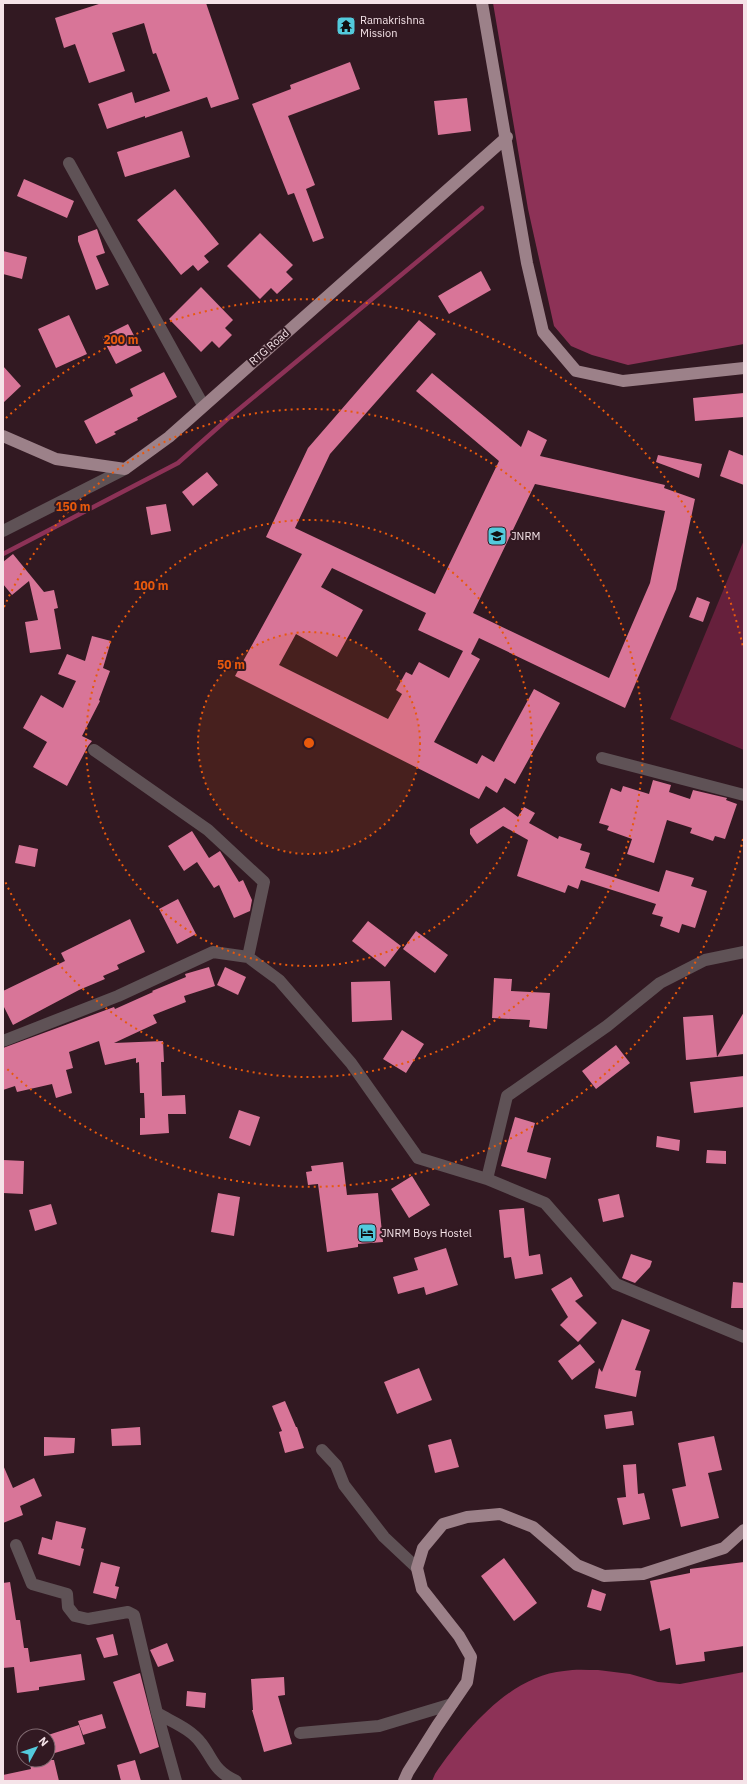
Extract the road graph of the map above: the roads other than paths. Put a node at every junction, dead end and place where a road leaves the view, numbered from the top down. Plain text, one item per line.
1 (482, 3) edge
2 (507, 137) junction
3 (69, 163) dead end
4 (744, 368) edge
5 (203, 405) junction
6 (3, 436) edge
7 (124, 469) junction
8 (3, 531) edge
9 (94, 750) dead end
10 (602, 758) dead end
11 (744, 795) edge
12 (744, 952) edge
13 (248, 957) junction
14 (3, 1041) edge
15 (487, 1179) junction
16 (744, 1337) edge
17 (322, 1450) dead end
18 (744, 1530) edge
19 (16, 1545) dead end
20 (417, 1568) junction
21 (452, 1704) junction
22 (157, 1714) junction
23 (300, 1734) dead end
24 (176, 1781) edge
25 (236, 1781) edge
26 (404, 1781) edge

1 - 2 main road
2 - 4 main road
2 - 5 main road, RTG Road
3 - 5 street
5 - 7 main road, RTG Road
6 - 7 main road
7 - 8 street
9 - 13 street
10 - 11 street
12 - 15 street
13 - 14 street
13 - 15 street
15 - 16 street
17 - 20 street
18 - 20 main road
19 - 22 street
20 - 21 main road
21 - 23 street
21 - 26 main road
22 - 24 street
22 - 25 street

